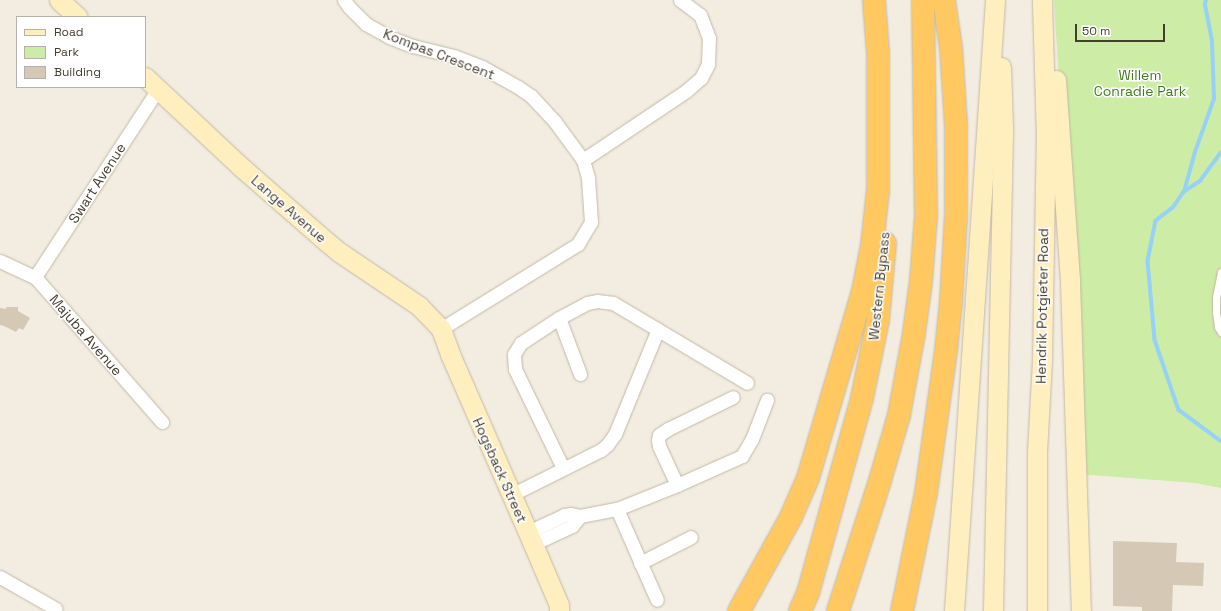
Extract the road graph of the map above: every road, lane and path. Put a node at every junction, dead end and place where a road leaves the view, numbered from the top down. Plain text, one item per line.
1 (59, 0) edge
2 (344, 0) edge
3 (680, 0) edge
4 (874, 0) edge
5 (884, 0) edge
6 (923, 0) edge
7 (944, 0) edge
8 (995, 0) edge
9 (998, 0) edge
10 (1043, 3) edge
11 (77, 16) edge
12 (152, 83) edge
13 (583, 160) junction
14 (0, 261) edge
15 (1221, 272) edge
16 (35, 277) junction
17 (559, 318) junction
18 (441, 329) junction
19 (658, 330) junction
20 (1221, 332) edge
21 (580, 374) dead end
22 (747, 383) dead end
23 (733, 397) dead end
24 (767, 400) dead end
25 (162, 422) dead end
26 (563, 468) junction
27 (677, 485) junction
28 (511, 495) junction
29 (617, 509) junction
30 (691, 537) dead end
31 (530, 538) junction
32 (640, 563) junction
33 (0, 577) edge
34 (656, 600) dead end
35 (56, 609) dead end
36 (559, 611) edge
37 (738, 611) edge
38 (800, 611) edge
39 (838, 611) edge
40 (902, 611) edge
41 (954, 611) edge
42 (993, 611) edge
43 (1037, 611) edge
44 (1081, 611) edge

1 - 11 main road
2 - 13 street, Kompas Crescent
3 - 13 street
4 - 37 highway
5 - 38 highway, Western Bypass
6 - 39 highway
7 - 40 highway
8 - 41 main road
9 - 42 main road
10 - 43 main road, Hendrik Potgieter Road
10 - 44 main road
12 - 16 street, Swart Avenue
12 - 18 main road, Lange Avenue
13 - 18 street, Kompas Crescent
14 - 16 street, Majuba Avenue
15 - 20 lane
16 - 25 street, Majuba Avenue
17 - 19 street
17 - 21 street
17 - 26 street
18 - 28 main road, Hogsback Street
19 - 22 street
19 - 26 street
23 - 27 street
24 - 27 street
26 - 28 street
27 - 29 street
28 - 31 main road, Hogsback Street
29 - 31 street
29 - 32 street
30 - 32 street
31 - 36 main road, Hogsback Street
32 - 34 street
33 - 35 street

